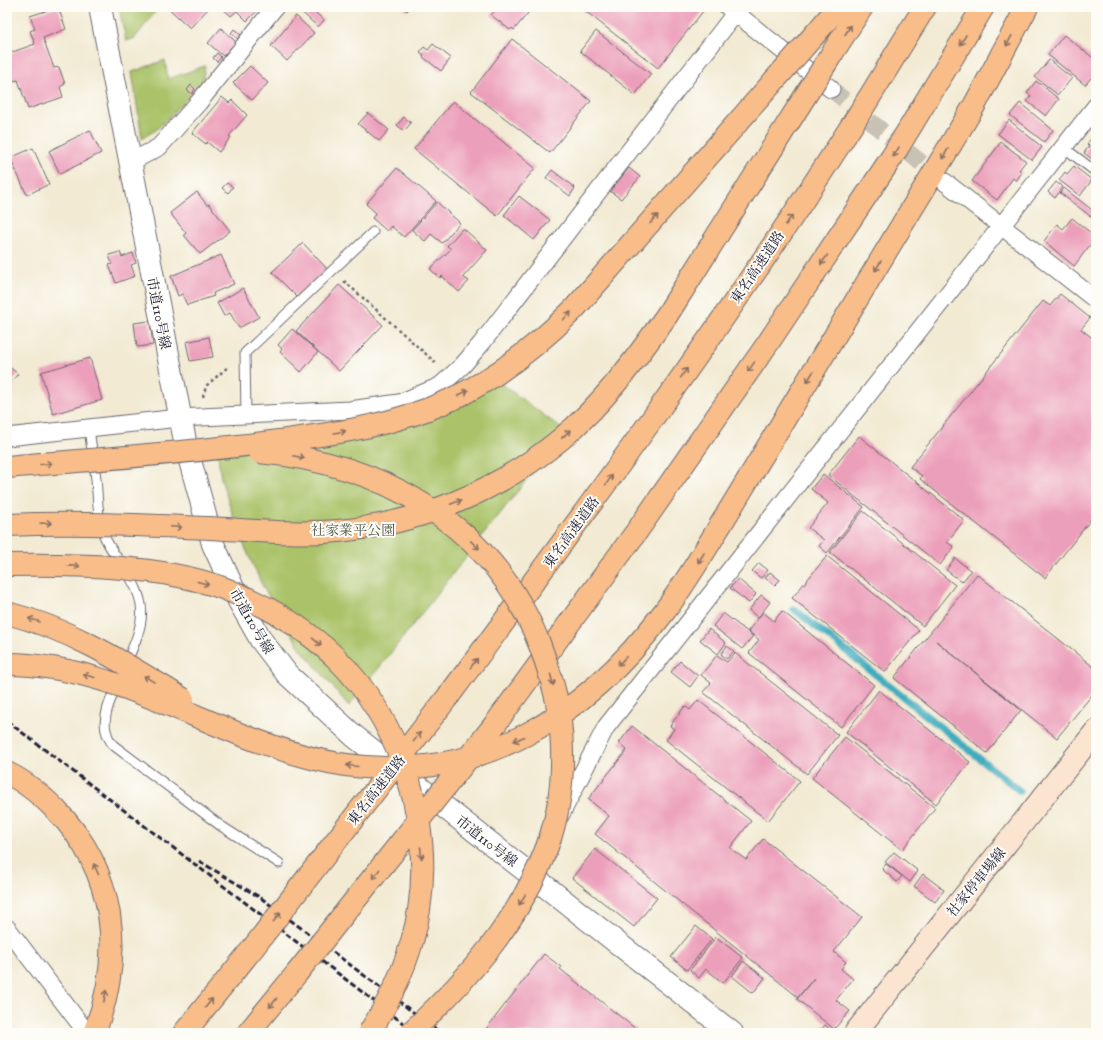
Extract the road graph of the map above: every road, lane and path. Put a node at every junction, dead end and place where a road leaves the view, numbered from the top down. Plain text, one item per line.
1 (100, 7) edge
2 (275, 7) edge
3 (838, 7) edge
4 (862, 7) edge
5 (924, 7) edge
6 (983, 7) edge
7 (1028, 7) edge
8 (735, 9) edge
9 (831, 88) tunnel mouth
10 (1096, 106) edge
11 (1063, 147) junction
12 (131, 162) junction
13 (1096, 172) edge
14 (945, 182) tunnel mouth
15 (1002, 226) junction
16 (373, 232) dead end
17 (333, 271) junction
18 (1096, 300) edge
19 (245, 353) junction
20 (441, 367) dead end
21 (203, 397) dead end
22 (246, 415) junction
23 (179, 418) junction
24 (89, 428) junction
25 (7, 437) edge
26 (218, 449) junction
27 (7, 467) edge
28 (7, 525) edge
29 (7, 565) edge
30 (7, 613) edge
31 (7, 664) edge
32 (1096, 731) edge
33 (242, 735) junction
34 (7, 774) edge
35 (279, 863) dead end
36 (530, 875) junction
37 (7, 928) edge
38 (87, 1033) edge
39 (94, 1033) edge
40 (184, 1033) edge
41 (248, 1033) edge
42 (369, 1033) edge
43 (410, 1033) edge
44 (732, 1033) edge
45 (855, 1033) edge

1 - 12 street, 市道110号線
2 - 12 street
26 -> 3 highway, bridge
28 -> 4 highway, bridge
40 -> 5 highway, 東名高速道路, bridge
6 -> 41 highway, bridge
7 -> 33 highway, bridge
8 - 9 street
8 - 22 street
10 - 11 street
11 - 13 lane
11 - 15 street
12 - 23 street, 市道110号線
14 - 15 street
15 - 18 street
15 - 36 street
16 - 17 lane
17 - 19 lane
17 - 20 path
19 - 21 path
19 - 22 lane
22 - 23 street
23 - 24 street
23 - 36 street, 市道110号線
24 - 25 street
24 - 35 lane
27 -> 26 highway, bridge
26 -> 43 highway, bridge
29 -> 42 highway, bridge
33 -> 30 highway, bridge
33 -> 31 highway, bridge
32 - 45 main road, 社家停車場線
39 -> 34 highway
36 - 44 street, 市道110号線
37 - 38 street

